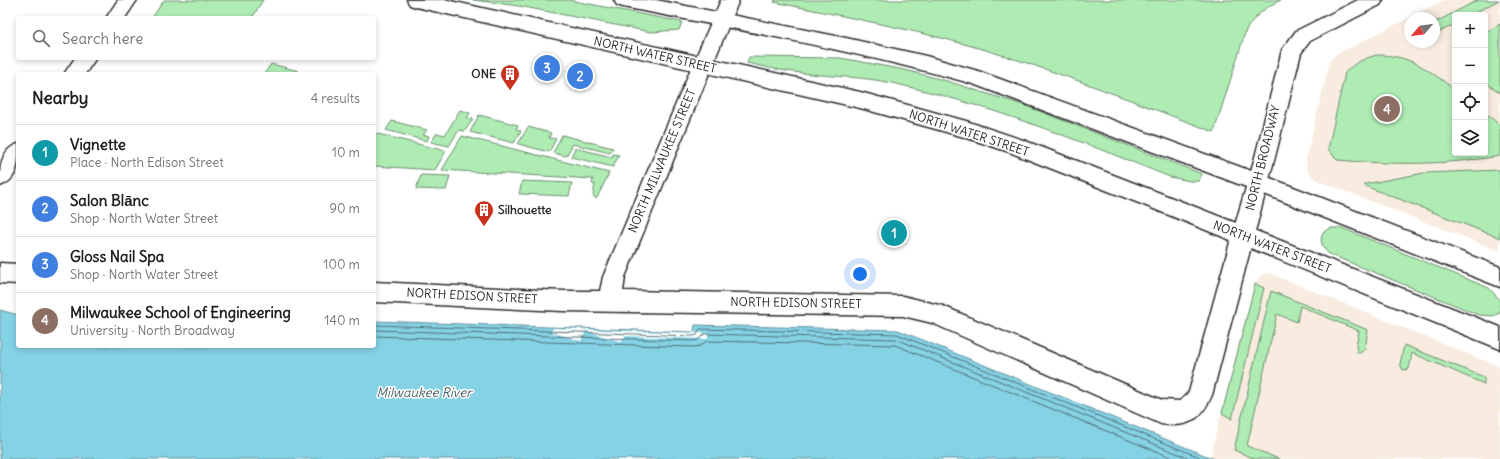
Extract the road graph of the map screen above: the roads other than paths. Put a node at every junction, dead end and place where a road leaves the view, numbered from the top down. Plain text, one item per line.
1 (128, 0) edge
2 (416, 0) edge
3 (623, 0) edge
4 (730, 0) edge
5 (1374, 0) edge
6 (116, 16) edge
7 (721, 20) junction
8 (84, 60) edge
9 (702, 66) junction
10 (76, 72) edge
11 (16, 155) edge
12 (0, 177) edge
13 (1257, 182) junction
14 (1243, 235) junction
15 (0, 273) edge
16 (16, 274) edge
17 (1500, 277) edge
18 (376, 292) edge
19 (610, 301) junction
20 (1500, 338) edge
21 (1195, 406) joint

1 - 6 main road
2 - 9 main road, NORTH WATER STREET
3 - 7 main road
4 - 7 main road, NORTH MILWAUKEE STREET
5 - 13 main road, NORTH BROADWAY
7 - 9 main road, NORTH MILWAUKEE STREET
7 - 13 main road
8 - 10 main road
9 - 14 main road, NORTH WATER STREET
9 - 19 main road, NORTH MILWAUKEE STREET
11 - 12 main road
13 - 14 main road, NORTH BROADWAY
13 - 17 main road
14 - 20 main road, NORTH WATER STREET
14 - 21 main road, NORTH BROADWAY
15 - 16 main road
18 - 19 main road, NORTH EDISON STREET
19 - 21 main road, NORTH EDISON STREET

